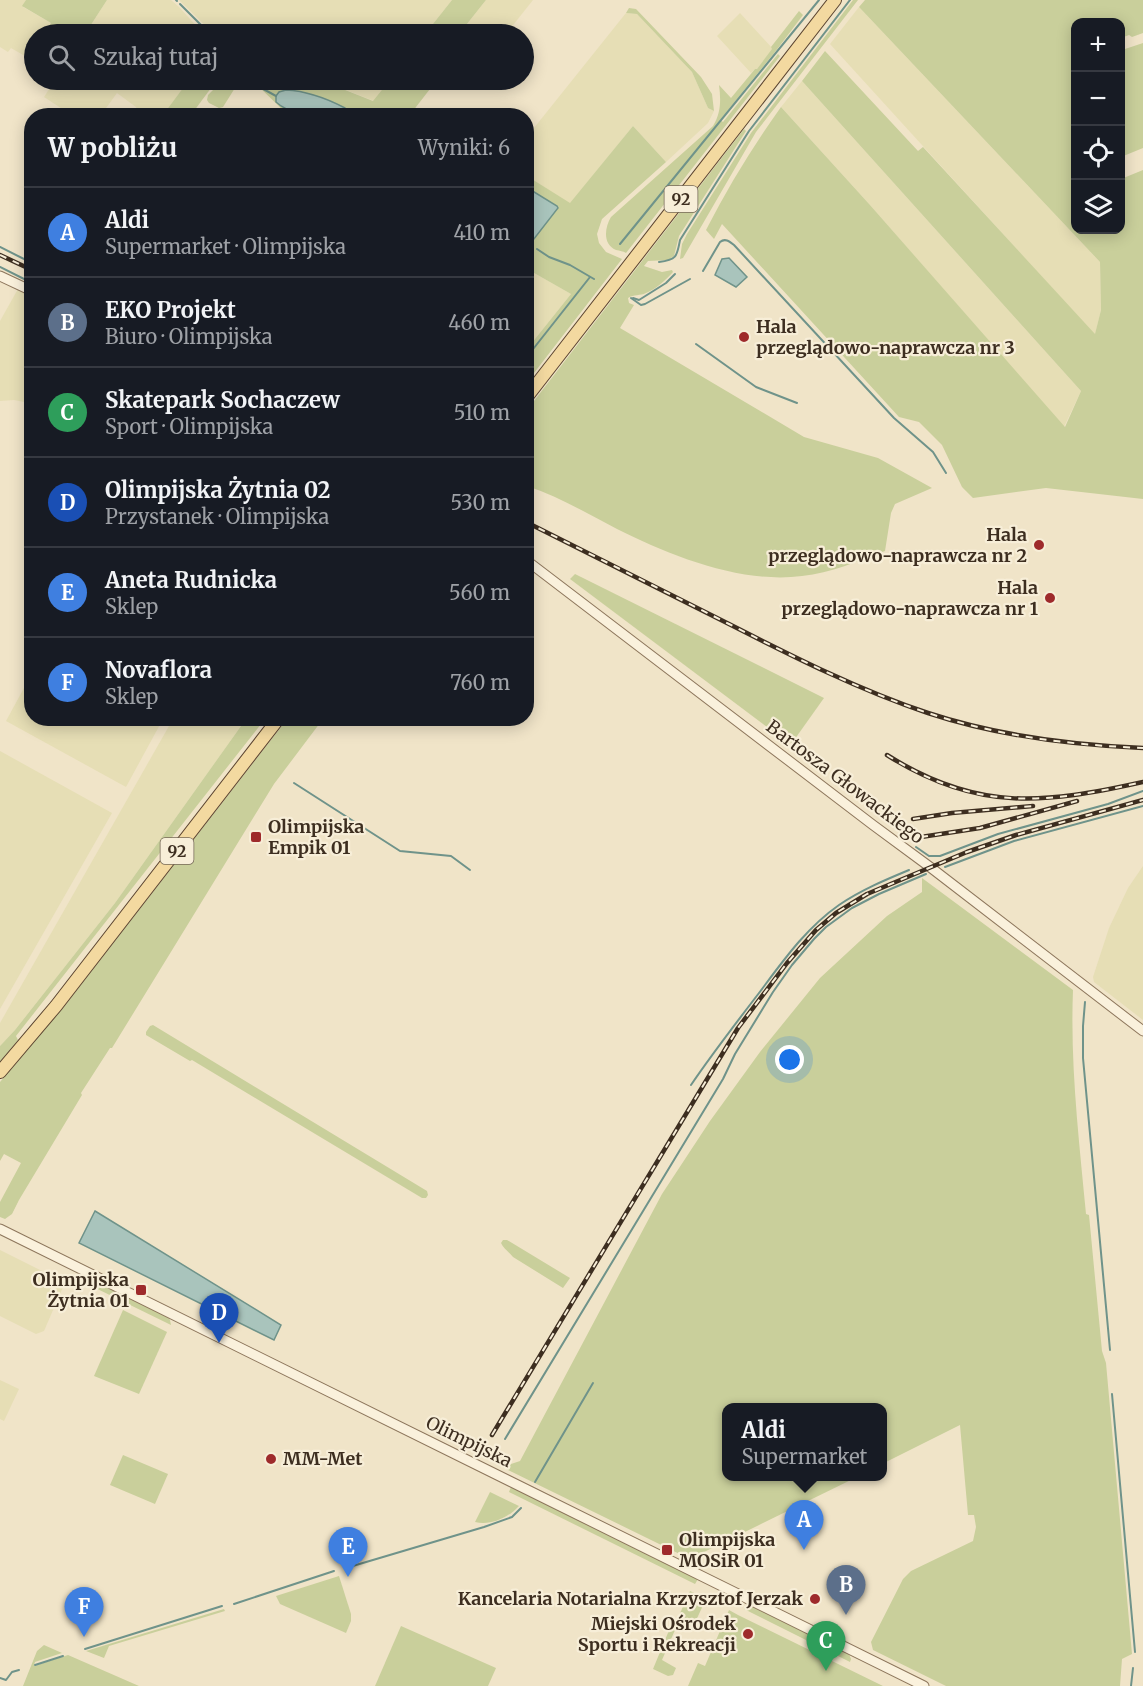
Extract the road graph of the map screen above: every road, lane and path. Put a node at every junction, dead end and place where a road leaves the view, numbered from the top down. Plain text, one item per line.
1 (835, 0) edge
2 (0, 276) edge
3 (24, 287) edge
4 (534, 388) edge
5 (534, 566) edge
6 (273, 726) edge
7 (1143, 1031) edge
8 (0, 1072) edge
9 (0, 1229) edge
10 (924, 1686) edge

1 - 4 main road, 92
2 - 3 street
5 - 7 street, Bartosza Głowackiego
6 - 8 main road, 92
9 - 10 street, Olimpijska

